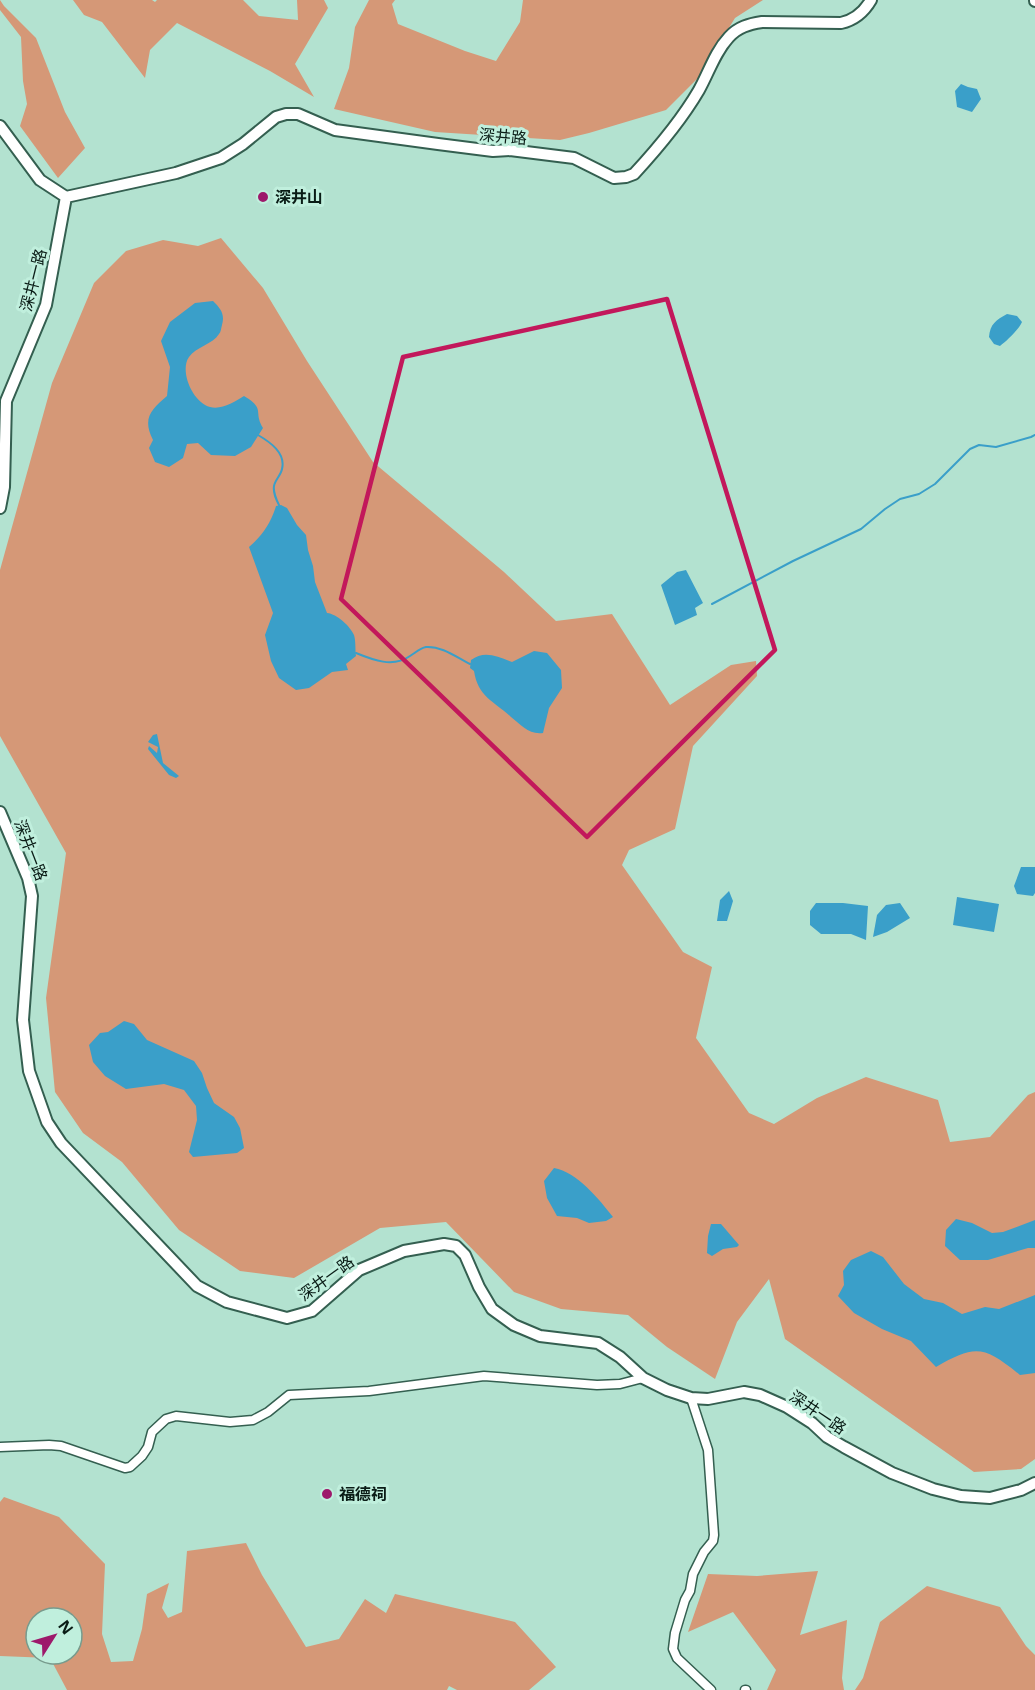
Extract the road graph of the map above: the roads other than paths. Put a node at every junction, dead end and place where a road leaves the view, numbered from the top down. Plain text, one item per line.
1 (871, 0) edge
2 (0, 126) edge
3 (66, 197) junction
4 (0, 508) edge
5 (0, 812) edge
6 (644, 1378) junction
7 (691, 1398) junction
8 (0, 1447) edge
9 (1035, 1483) edge
10 (711, 1690) edge

1 - 3 street, 深井路
2 - 3 street
3 - 4 street, 深井一路
5 - 6 street, 深井一路
6 - 7 street, 深井一路
6 - 8 street
7 - 9 street, 深井一路
7 - 10 street

